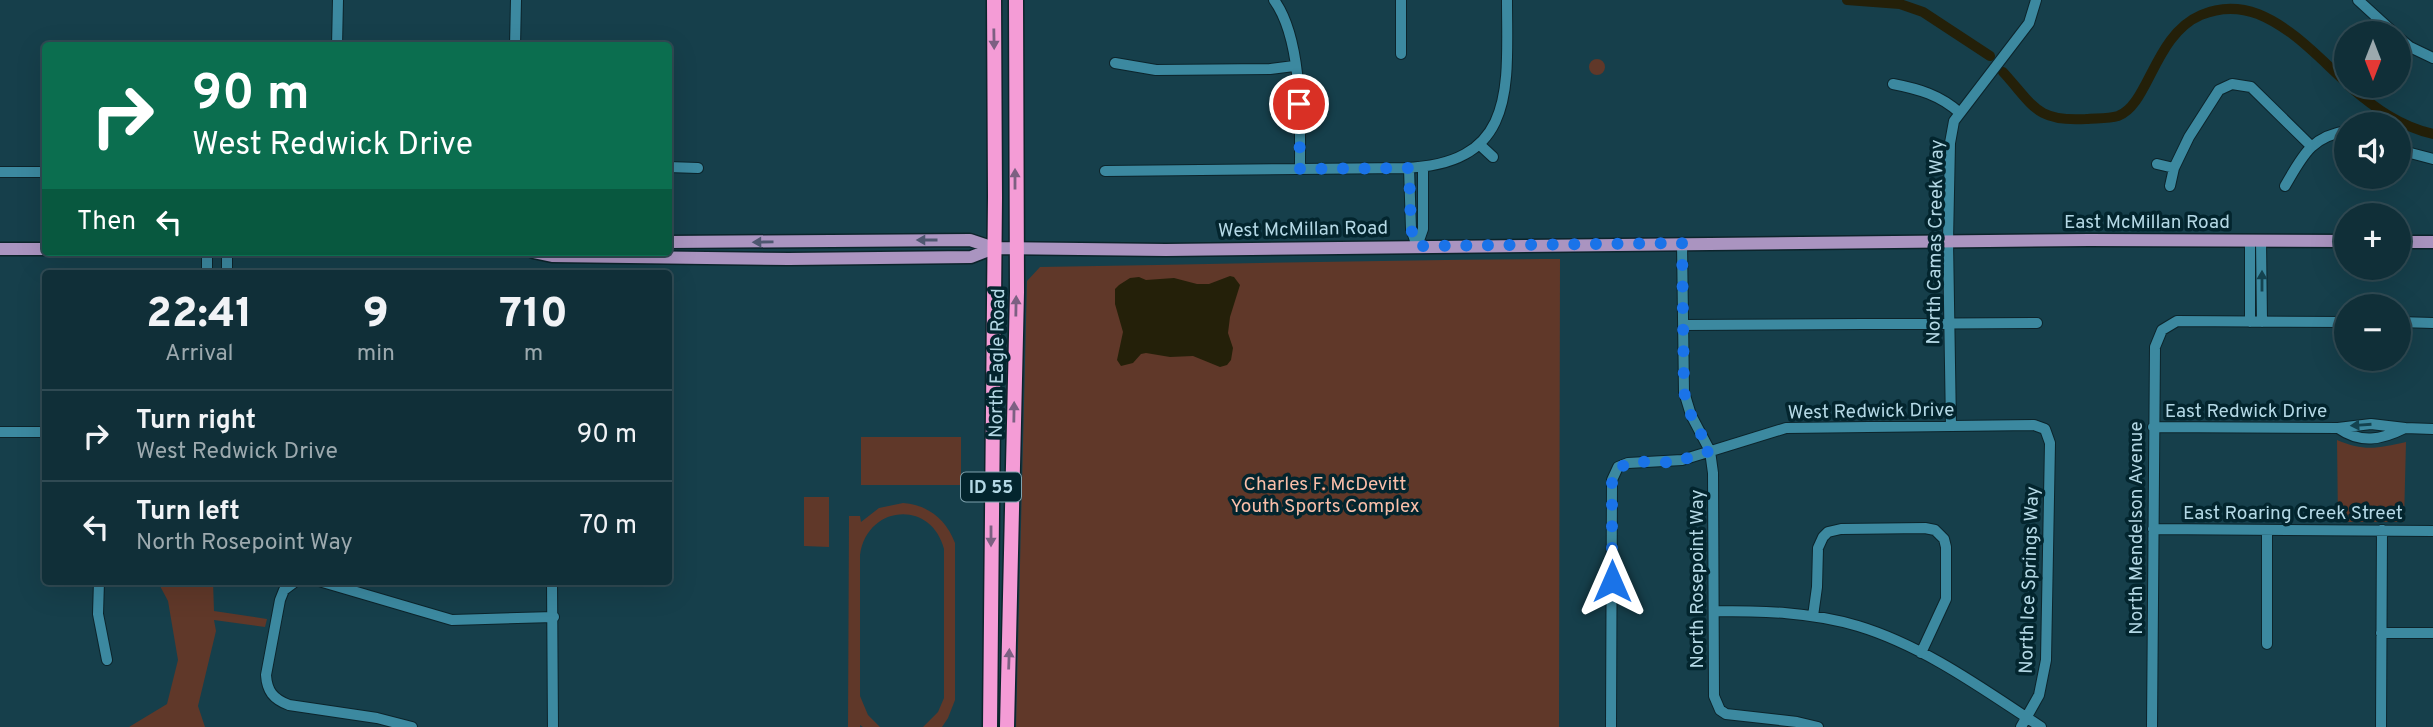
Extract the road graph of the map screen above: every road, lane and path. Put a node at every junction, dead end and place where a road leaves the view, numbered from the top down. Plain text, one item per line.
1 (338, 0) edge
2 (516, 0) edge
3 (993, 0) edge
4 (1016, 0) edge
5 (1274, 0) edge
6 (1401, 0) edge
7 (1507, 0) edge
8 (2036, 0) edge
9 (2358, 0) edge
10 (2381, 21) edge
11 (337, 42) edge
12 (515, 42) edge
13 (2412, 48) edge
14 (1401, 54) dead end
15 (2433, 58) edge
16 (1115, 63) dead end
17 (1294, 66) junction
18 (1893, 84) dead end
19 (1960, 113) junction
20 (2334, 133) edge
21 (1479, 144) junction
22 (2311, 146) junction
23 (2411, 153) edge
24 (1493, 157) dead end
25 (2433, 159) edge
26 (2157, 164) dead end
27 (672, 167) edge
28 (698, 168) dead end
29 (1409, 168) junction
30 (1423, 168) junction
31 (2174, 168) junction
32 (1300, 169) junction
33 (1105, 171) dead end
34 (0, 172) edge
35 (42, 172) edge
36 (2170, 186) dead end
37 (2285, 186) dead end
38 (2256, 240) junction
39 (1948, 241) junction
40 (2334, 241) edge
41 (672, 242) edge
42 (2411, 242) edge
43 (2433, 242) edge
44 (1682, 243) junction
45 (1417, 246) junction
46 (994, 248) junction
47 (1016, 248) junction
48 (0, 249) edge
49 (42, 249) edge
50 (672, 255) edge
51 (2250, 322) junction
52 (2262, 322) junction
53 (2334, 322) edge
54 (2411, 322) edge
55 (2037, 323) dead end
56 (2433, 323) edge
57 (1950, 324) junction
58 (1683, 325) junction
59 (1951, 426) junction
60 (2153, 426) junction
61 (2338, 428) junction
62 (2405, 428) junction
63 (2045, 429) joint
64 (2433, 429) edge
65 (0, 432) edge
66 (42, 432) edge
67 (1710, 451) junction
68 (2153, 529) junction
69 (2267, 530) junction
70 (2382, 530) junction
71 (2433, 531) edge
72 (99, 585) edge
73 (290, 585) edge
74 (333, 585) edge
75 (552, 585) edge
76 (1714, 611) junction
77 (1813, 616) junction
78 (554, 617) junction
79 (2381, 633) junction
80 (2433, 633) edge
81 (2267, 644) dead end
82 (1921, 653) junction
83 (107, 660) dead end
84 (2024, 722) edge
85 (412, 727) edge
86 (554, 727) edge
87 (990, 727) edge
88 (1007, 727) edge
89 (1611, 727) edge
90 (1818, 727) edge
91 (2040, 727) edge
92 (2152, 727) edge
93 (2381, 727) edge

1 - 11 street
2 - 12 street
3 -> 46 highway, North Eagle Road / ID 55
47 -> 4 highway, North Eagle Road / ID 55
5 - 17 street
6 - 14 street
7 - 21 street
8 - 19 street, North Camas Creek Way
9 - 10 street
13 - 15 street
16 - 17 street
17 - 32 street
18 - 19 street
19 - 39 street, North Camas Creek Way
20 - 22 street
21 - 24 street
21 - 30 street
22 - 31 street
22 - 37 street
23 - 25 street
26 - 31 street
27 - 28 street
29 - 30 street
29 - 32 street
29 - 45 street
30 - 45 street
31 - 36 street
32 - 33 street
34 - 35 street
38 - 39 main road, East McMillan Road
38 - 40 main road, East McMillan Road
38 - 51 street
52 -> 38 street
39 - 44 main road, West McMillan Road
39 - 57 street, North Camas Creek Way
46 -> 41 main road, West McMillan Road
42 - 43 main road
44 - 45 main road, West McMillan Road
44 - 58 street, North Rosepoint Way
45 - 47 main road, West McMillan Road
46 - 47 main road, West McMillan Road
46 - 50 main road, West McMillan Road
46 -> 87 highway, North Eagle Road / ID 55
88 -> 47 highway, North Eagle Road / ID 55
48 - 49 main road
51 - 52 street
51 - 60 street, North Mendelson Avenue
52 - 53 street
54 - 56 street
55 - 57 street
57 - 58 street
57 - 59 street, North Camas Creek Way
58 - 67 street, North Rosepoint Way
59 - 63 street, West Redwick Drive
59 - 67 street, West Redwick Drive
60 - 61 street, East Redwick Drive
60 - 68 street, North Mendelson Avenue
62 -> 61 street, East Redwick Drive
61 - 62 street, East Redwick Drive
62 - 64 street, East Redwick Drive
63 - 84 street, North Ice Springs Way
65 - 66 street
67 - 76 street, North Rosepoint Way
67 - 89 street, West Redwick Drive
68 - 69 street, East Roaring Creek Street
68 - 92 street, North Mendelson Avenue
69 - 70 street, East Roaring Creek Street
69 - 81 street
70 - 71 street, East Roaring Creek Street
70 - 79 street
72 - 83 street
73 - 85 street
74 - 78 street
75 - 78 street
76 - 77 street
76 - 90 street, North Rosepoint Way
77 - 82 street
77 - 82 street
78 - 86 street
79 - 80 street
79 - 93 street
82 - 84 street
84 - 91 street

